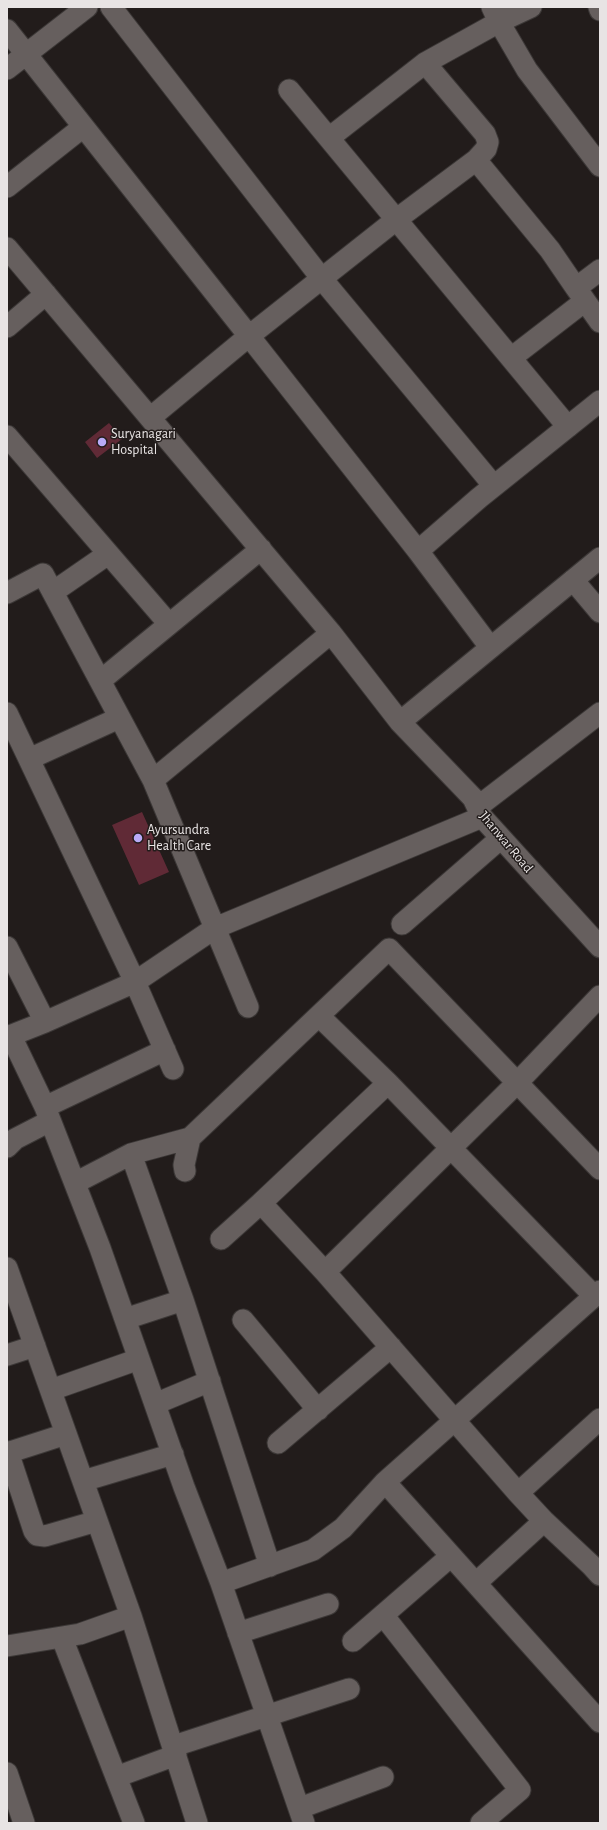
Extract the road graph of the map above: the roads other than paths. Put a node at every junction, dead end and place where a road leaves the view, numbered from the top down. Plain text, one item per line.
1 (87, 7) edge
2 (112, 7) edge
3 (531, 7) edge
4 (495, 15) edge
5 (7, 30) edge
6 (25, 54) junction
7 (425, 63) junction
8 (7, 68) edge
9 (289, 90) dead end
10 (83, 127) junction
11 (329, 138) junction
12 (476, 160) junction
13 (600, 166) edge
14 (7, 187) edge
15 (397, 219) junction
16 (7, 248) edge
17 (600, 270) edge
18 (322, 278) junction
19 (46, 294) junction
20 (581, 294) junction
21 (600, 322) edge
22 (7, 327) edge
23 (249, 336) junction
24 (511, 358) junction
25 (600, 401) edge
26 (150, 418) junction
27 (568, 427) junction
28 (7, 436) edge
29 (494, 486) junction
30 (261, 549) junction
31 (418, 550) junction
32 (108, 554) junction
33 (600, 558) edge
34 (573, 580) junction
35 (53, 592) junction
36 (7, 594) edge
37 (600, 612) edge
38 (169, 624) junction
39 (332, 634) junction
40 (490, 647) junction
41 (100, 681) junction
42 (7, 713) edge
43 (600, 713) edge
44 (120, 718) junction
45 (400, 722) junction
46 (29, 759) junction
47 (153, 780) junction
48 (480, 805) junction
49 (501, 838) junction
50 (402, 924) dead end
51 (600, 925) edge
52 (215, 928) junction
53 (7, 947) edge
54 (600, 947) edge
55 (135, 982) junction
56 (600, 996) edge
57 (248, 1007) dead end
58 (319, 1016) junction
59 (45, 1022) junction
60 (9, 1037) edge
61 (518, 1082) junction
62 (388, 1083) junction
63 (47, 1114) junction
64 (190, 1138) junction
65 (7, 1146) edge
66 (450, 1149) junction
67 (130, 1154) junction
68 (600, 1169) edge
69 (185, 1171) dead end
70 (75, 1184) junction
71 (261, 1203) junction
72 (221, 1239) dead end
73 (7, 1268) edge
74 (325, 1272) junction
75 (597, 1294) edge
76 (183, 1300) junction
77 (125, 1319) junction
78 (243, 1320) dead end
79 (35, 1346) junction
80 (390, 1347) junction
81 (7, 1355) edge
82 (139, 1359) junction
83 (210, 1381) junction
84 (51, 1390) junction
85 (155, 1404) junction
86 (318, 1410) junction
87 (454, 1420) junction
88 (598, 1426) edge
89 (66, 1434) junction
90 (278, 1443) dead end
91 (8, 1452) edge
92 (173, 1454) junction
93 (83, 1481) junction
94 (385, 1482) junction
95 (518, 1492) junction
96 (97, 1521) junction
97 (544, 1521) junction
98 (451, 1556) junction
99 (270, 1566) junction
100 (597, 1566) edge
101 (221, 1583) junction
102 (476, 1583) junction
103 (328, 1604) dead end
104 (383, 1615) junction
105 (131, 1616) junction
106 (238, 1633) junction
107 (62, 1638) junction
108 (353, 1641) dead end
109 (7, 1646) edge
110 (349, 1689) dead end
111 (598, 1715) edge
112 (266, 1717) junction
113 (175, 1751) junction
114 (7, 1773) edge
115 (116, 1777) junction
116 (383, 1777) dead end
117 (302, 1815) edge
118 (24, 1823) edge
119 (134, 1823) edge
120 (197, 1823) edge
121 (481, 1823) edge

1 - 6 street
2 - 18 street
3 - 4 street
4 - 7 street
4 - 13 street
5 - 6 street
6 - 8 street
6 - 10 street
7 - 11 street
7 - 12 street
9 - 11 street
10 - 14 street
10 - 23 street
11 - 15 street
12 - 15 street
12 - 20 street
15 - 18 street
15 - 24 street
16 - 19 street
17 - 20 street
18 - 23 street
18 - 29 street
19 - 22 street
19 - 26 street
20 - 21 street
20 - 24 street
23 - 26 street
23 - 31 street
24 - 27 street
25 - 27 street
26 - 30 street
27 - 29 street
28 - 32 street
29 - 31 street
30 - 38 street
30 - 39 street
31 - 40 street
32 - 35 street
32 - 38 street
33 - 34 street
34 - 37 street
34 - 40 street
35 - 36 street
35 - 41 street
38 - 41 street
39 - 45 street
39 - 47 street
40 - 45 street
41 - 44 street
42 - 46 street
43 - 48 street
44 - 46 street
44 - 47 street
45 - 48 street
46 - 55 street
47 - 52 street
48 - 49 street, Jhanwar Road
48 - 51 street, Jhanwar Road
48 - 52 street
49 - 50 street
49 - 54 street, Jhanwar Road
52 - 55 street
52 - 57 street
53 - 59 street
55 - 59 street
55 - 63 street
56 - 61 street
58 - 61 street
58 - 62 street
58 - 64 street
59 - 60 street
60 - 63 street
61 - 66 street
61 - 68 street
62 - 66 street
62 - 71 street
63 - 65 street
63 - 70 street
64 - 67 street
64 - 69 street
66 - 74 street
66 - 75 street
67 - 70 street
67 - 76 street
70 - 77 street
71 - 72 street
71 - 74 street
73 - 79 street
74 - 80 street
75 - 87 street
76 - 77 street
76 - 83 street
77 - 82 street
78 - 86 street
79 - 81 street
79 - 84 street
80 - 86 street
80 - 87 street
82 - 84 street
82 - 85 street
83 - 85 street
83 - 99 street
84 - 89 street
85 - 92 street
86 - 90 street
87 - 94 street
87 - 95 street
88 - 95 street
89 - 91 street
89 - 93 street
91 - 96 street
92 - 93 street
92 - 101 street
93 - 96 street
94 - 98 street
94 - 99 street
95 - 97 street
96 - 105 street
97 - 100 street
97 - 102 street
98 - 102 street
98 - 104 street
99 - 101 street
101 - 106 street
102 - 111 street
103 - 106 street
104 - 108 street
104 - 121 street
105 - 107 street
105 - 113 street
106 - 112 street
107 - 109 street
107 - 115 street
110 - 112 street
112 - 113 street
112 - 117 street
113 - 115 street
113 - 120 street
114 - 118 street
115 - 119 street
116 - 117 street

